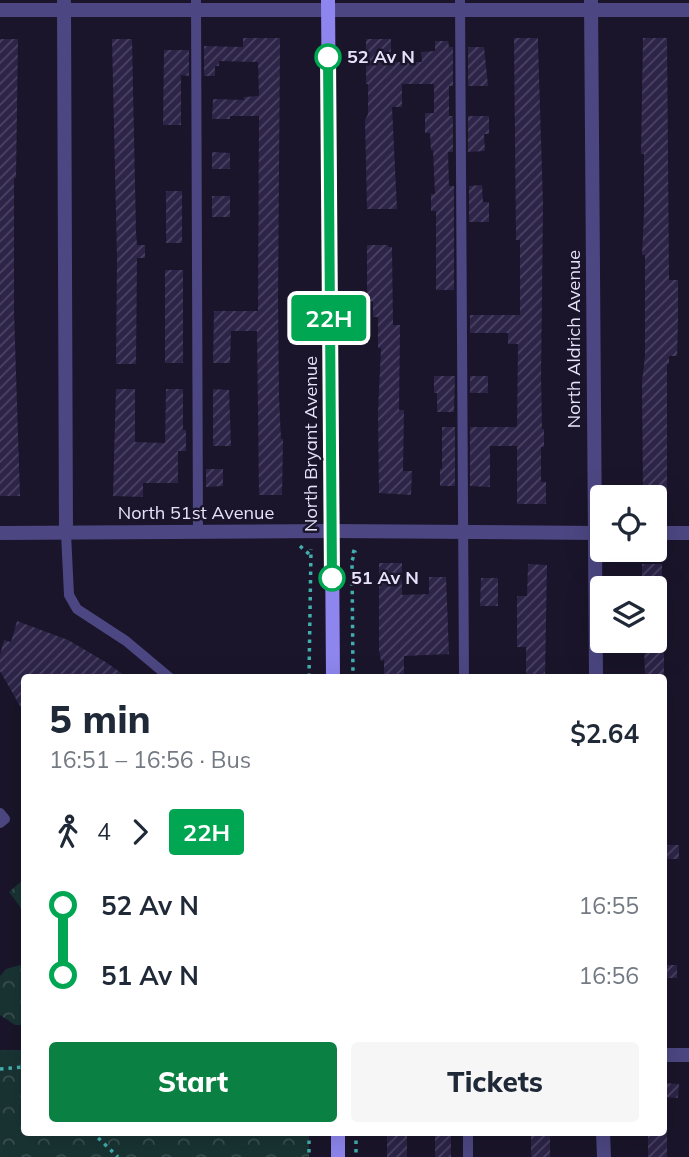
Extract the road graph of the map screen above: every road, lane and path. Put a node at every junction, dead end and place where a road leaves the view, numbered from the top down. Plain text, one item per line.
1 (591, 4) edge
2 (64, 5) edge
3 (196, 5) edge
4 (327, 5) edge
5 (460, 5) edge
6 (0, 10) edge
7 (689, 10) edge
8 (597, 485) edge
9 (331, 531) junction
10 (0, 533) edge
11 (66, 533) junction
12 (198, 533) junction
13 (462, 533) junction
14 (590, 533) edge
15 (667, 533) edge
16 (689, 533) edge
17 (352, 551) dead end
18 (310, 552) dead end
19 (598, 562) edge
20 (165, 674) edge
21 (309, 674) edge
22 (333, 674) edge
23 (353, 674) edge
24 (464, 674) edge
25 (596, 674) edge
26 (0, 813) edge
27 (0, 823) edge
28 (667, 1055) edge
29 (689, 1055) edge
30 (21, 1067) edge
31 (0, 1069) edge
32 (96, 1136) edge
33 (309, 1136) edge
34 (338, 1136) edge
35 (356, 1136) edge
36 (468, 1136) edge
37 (603, 1136) edge
38 (118, 1157) edge
39 (309, 1157) edge
40 (338, 1157) edge
41 (356, 1157) edge
42 (468, 1157) edge
43 (604, 1157) edge

1 - 5 street
1 - 7 street
1 - 8 street, North Aldrich Avenue
2 - 3 street
2 - 6 street
2 - 11 street
3 - 4 street
3 - 12 lane
4 - 5 street
4 - 9 street, North Bryant Avenue
5 - 13 lane
9 - 12 street, North 51st Avenue
9 - 13 street, North 51st Avenue
9 - 22 street, North Bryant Avenue
10 - 11 street, North 51st Avenue
11 - 12 street, North 51st Avenue
11 - 20 lane
13 - 14 street, North 51st Avenue
13 - 24 lane
15 - 16 street
17 - 23 path
18 - 21 path
19 - 25 street, North Aldrich Avenue
26 - 27 lane
28 - 29 street
30 - 31 path
32 - 38 path
33 - 39 path
34 - 40 street
35 - 41 path
36 - 42 lane
37 - 43 street

